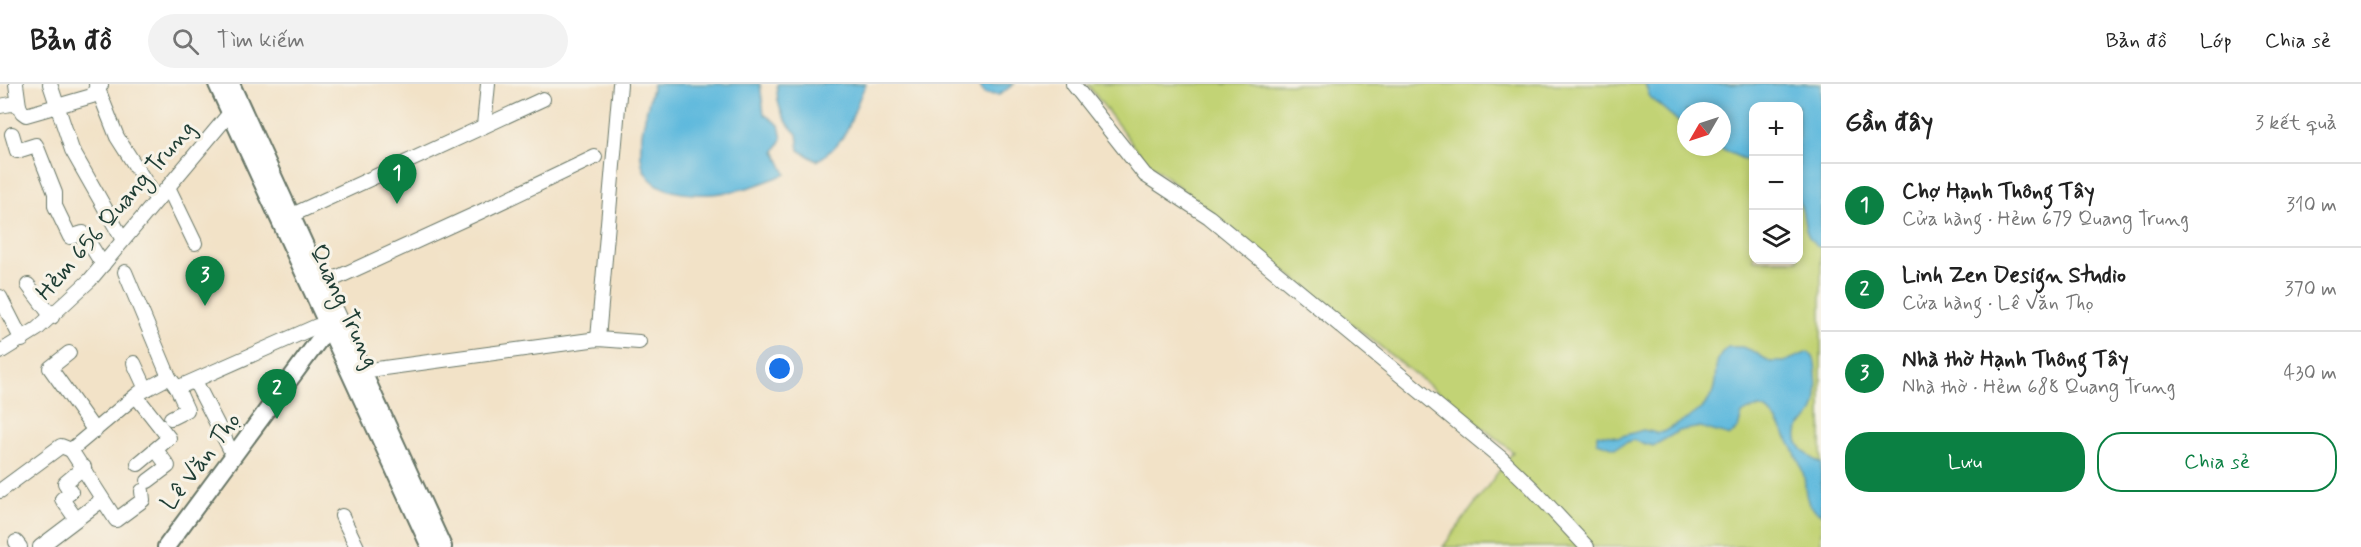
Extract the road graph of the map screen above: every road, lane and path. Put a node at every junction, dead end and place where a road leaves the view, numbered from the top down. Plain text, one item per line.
1 (16, 84) edge
2 (50, 84) edge
3 (217, 84) edge
4 (231, 84) edge
5 (488, 84) edge
6 (620, 84) edge
7 (1073, 84) edge
8 (99, 85) edge
9 (543, 99) dead end
10 (0, 106) edge
11 (19, 106) junction
12 (56, 107) junction
13 (230, 113) junction
14 (484, 126) junction
15 (12, 135) dead end
16 (595, 157) dead end
17 (168, 187) junction
18 (157, 200) junction
19 (292, 215) junction
20 (195, 243) dead end
21 (119, 245) junction
22 (103, 265) junction
23 (323, 284) junction
24 (28, 285) dead end
25 (0, 297) edge
26 (52, 317) junction
27 (333, 321) junction
28 (591, 339) junction
29 (22, 340) junction
30 (639, 342) dead end
31 (0, 352) edge
32 (69, 353) dead end
33 (134, 363) dead end
34 (362, 371) junction
35 (195, 381) junction
36 (173, 383) junction
37 (141, 393) junction
38 (171, 418) dead end
39 (94, 430) junction
40 (71, 450) junction
41 (156, 450) junction
42 (233, 455) junction
43 (138, 464) dead end
44 (84, 467) junction
45 (0, 491) edge
46 (102, 500) junction
47 (342, 516) dead end
48 (76, 519) junction
49 (425, 522) junction
50 (46, 542) edge
51 (166, 547) edge
52 (357, 547) edge
53 (430, 547) edge
54 (443, 547) edge
55 (1587, 547) edge

1 - 11 street
2 - 12 street
3 - 13 main road, Quang Trung
4 - 19 main road, Quang Trung
5 - 14 street
6 - 28 street
7 - 55 street
8 - 12 street
8 - 18 street
9 - 14 street
10 - 11 street
11 - 12 street
12 - 21 street
13 - 17 street, Hẻm 656 Quang Trung
13 - 27 main road, Quang Trung
14 - 19 street
15 - 22 street
16 - 23 street
17 - 18 street, Hẻm 656 Quang Trung
17 - 20 street
18 - 21 street, Hẻm 656 Quang Trung
19 - 23 main road, Quang Trung
21 - 22 street, Hẻm 656 Quang Trung
21 - 36 street
22 - 26 street, Hẻm 656 Quang Trung
23 - 27 main road, Quang Trung
24 - 26 street
25 - 29 street
26 - 29 street, Hẻm 656 Quang Trung
27 - 34 main road, Quang Trung
27 - 35 street
27 - 42 main road, Lê Văn Thọ
27 - 49 main road, Quang Trung
28 - 30 street
28 - 34 street
29 - 31 street, Hẻm 656 Quang Trung
32 - 39 street
33 - 37 street
34 - 49 main road, Quang Trung
35 - 36 street
35 - 42 street
36 - 37 street
36 - 38 street
37 - 39 street
37 - 41 street
39 - 40 street
40 - 44 street
40 - 45 street
41 - 43 street
41 - 46 street
42 - 51 main road, Lê Văn Thọ
44 - 46 street
44 - 48 street
46 - 48 street
47 - 52 street
48 - 50 street
49 - 53 main road, Quang Trung
49 - 54 main road, Quang Trung

